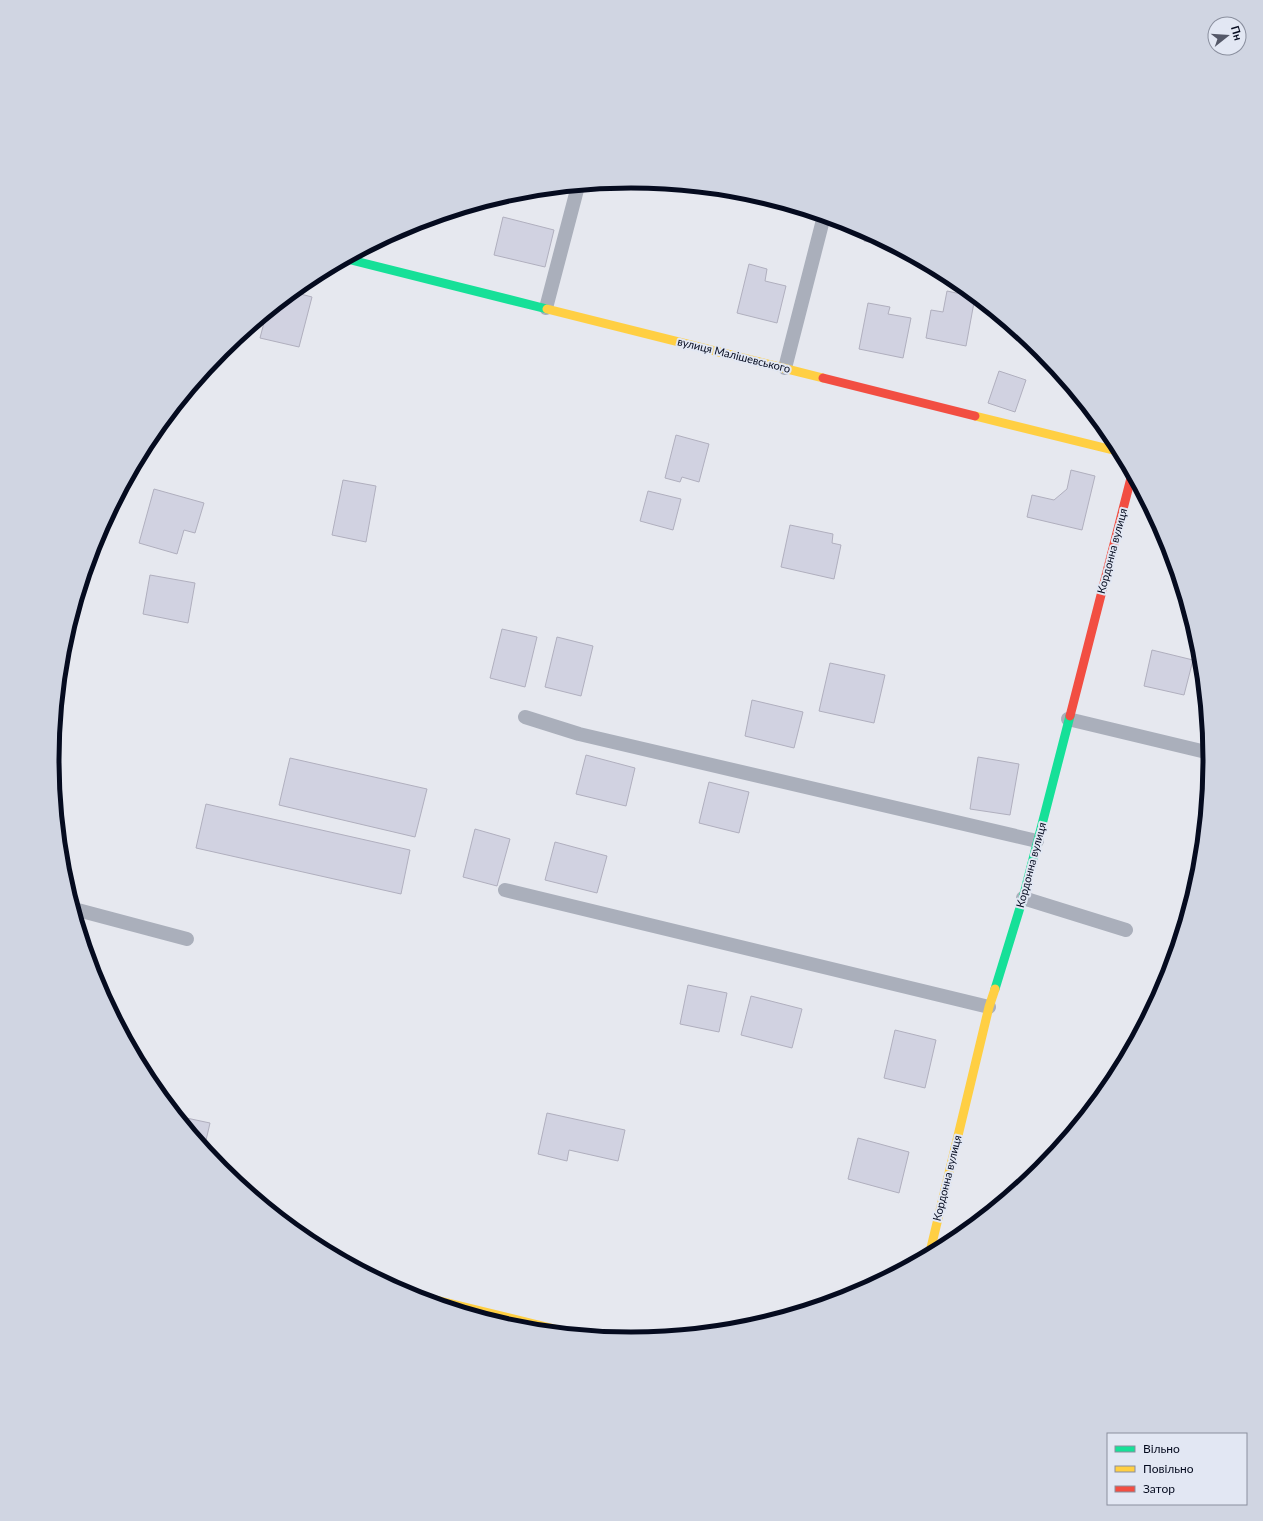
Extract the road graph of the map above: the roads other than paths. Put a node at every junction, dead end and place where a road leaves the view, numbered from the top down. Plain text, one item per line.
1 (577, 191) edge
2 (823, 221) edge
3 (354, 260) edge
4 (546, 308) junction
5 (785, 368) junction
6 (1113, 450) edge
7 (1130, 480) edge
8 (525, 717) dead end
9 (1068, 719) junction
10 (1204, 752) edge
11 (1037, 841) junction
12 (505, 890) dead end
13 (1023, 898) junction
14 (79, 910) edge
15 (1126, 930) dead end
16 (187, 940) dead end
17 (989, 1007) junction
18 (931, 1248) edge
19 (445, 1302) edge
20 (537, 1325) edge

1 - 4 lane
2 - 5 lane
3 - 4 street, вулиця Малішевського
4 - 5 street, вулиця Малішевського
5 - 6 street, вулиця Малішевського
7 - 9 street, Кордонна вулиця
8 - 11 lane
9 - 10 lane
9 - 11 street, Кордонна вулиця
11 - 13 street, Кордонна вулиця
12 - 17 lane
13 - 15 lane
13 - 17 street, Кордонна вулиця
14 - 16 lane
17 - 18 street, Кордонна вулиця
19 - 20 street

